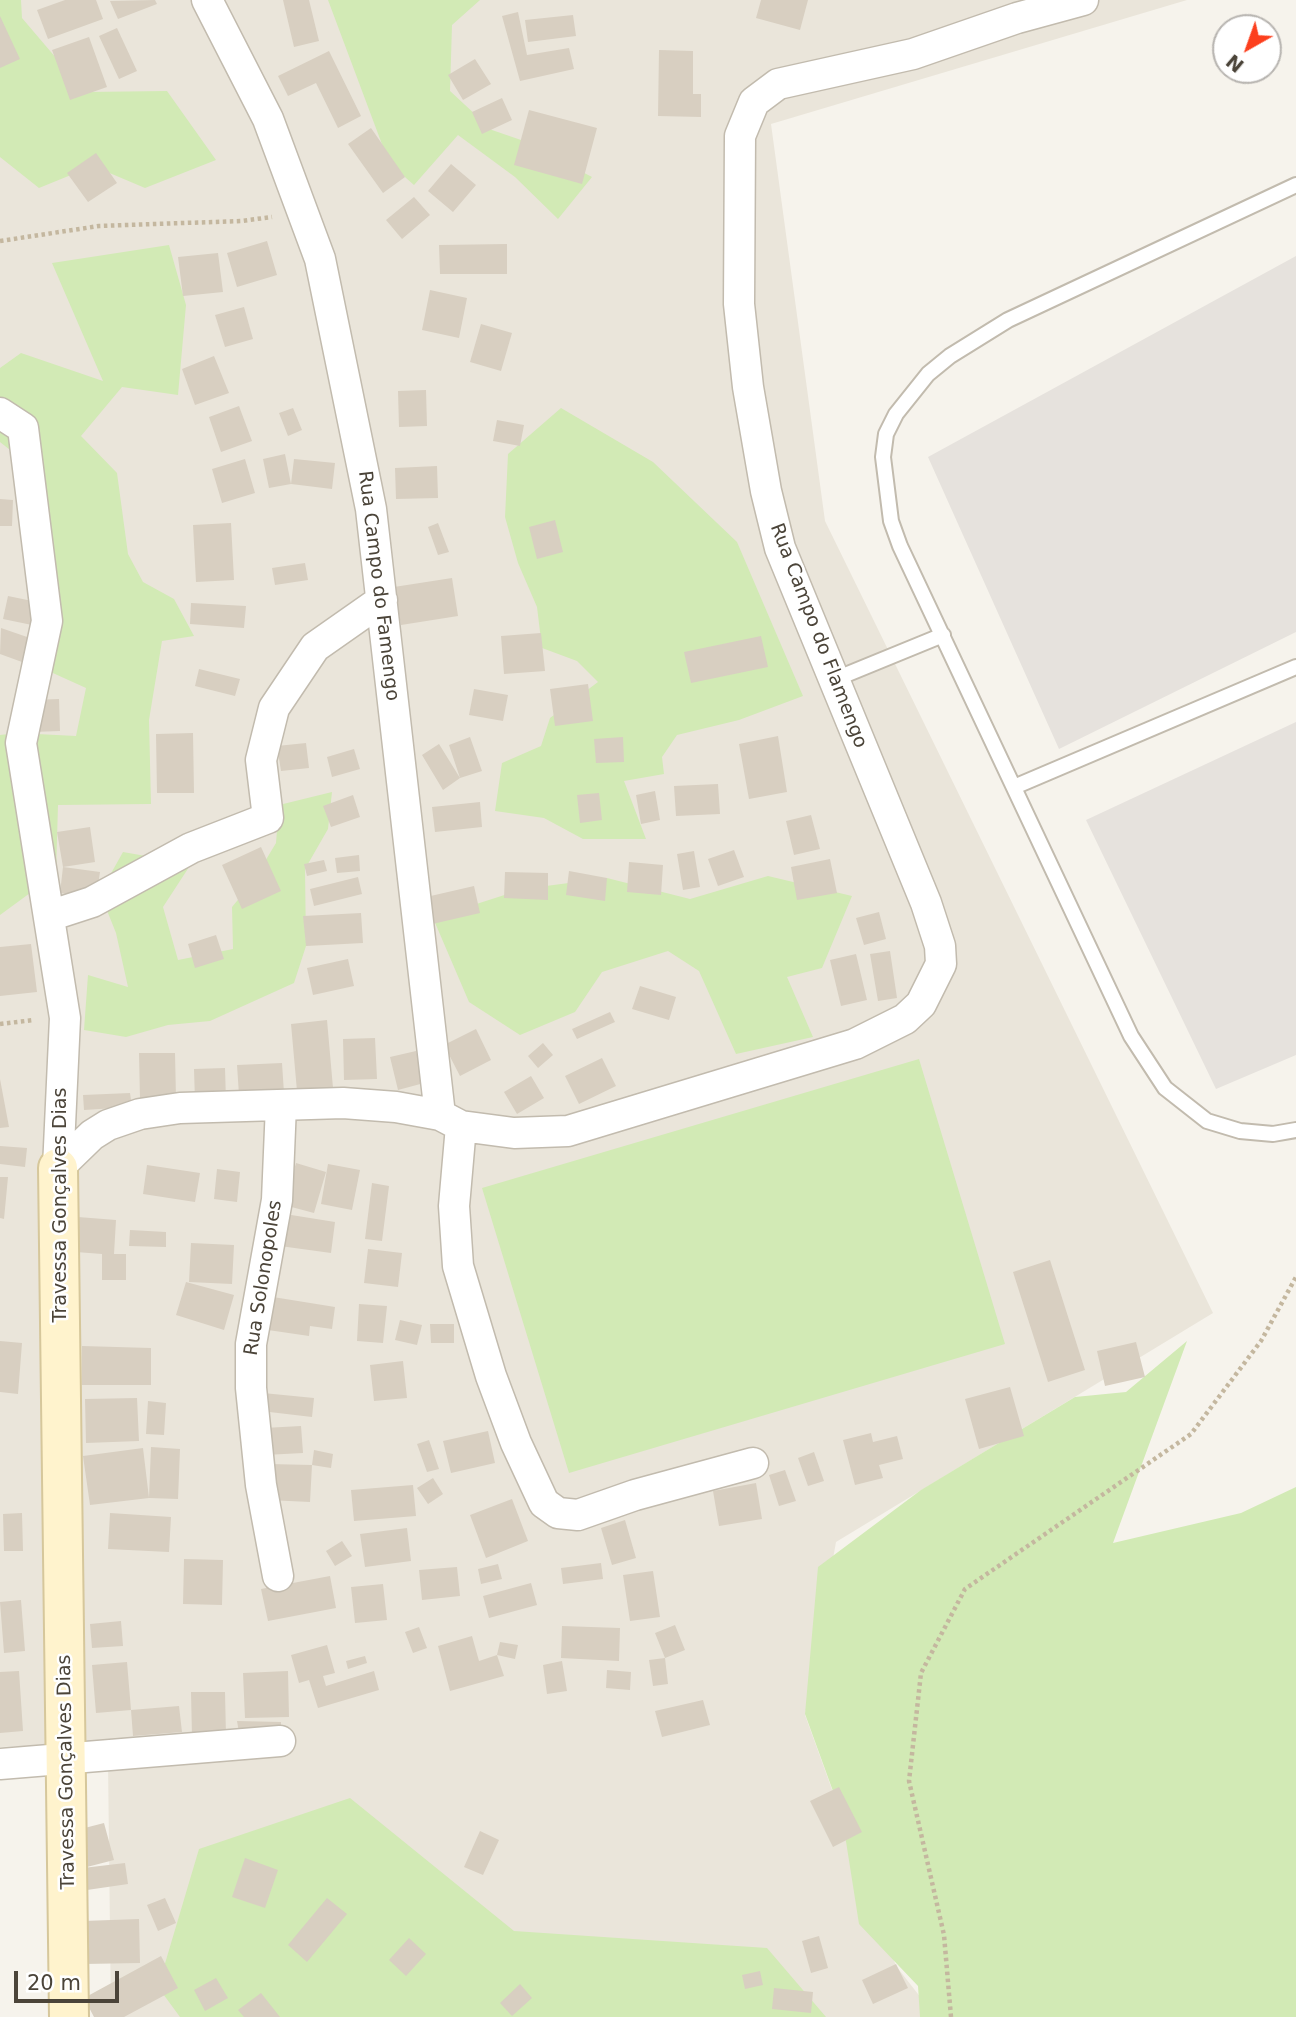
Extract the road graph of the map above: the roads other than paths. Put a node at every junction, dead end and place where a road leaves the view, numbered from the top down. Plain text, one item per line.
1 (207, 0) edge
2 (1083, 0) edge
3 (1296, 186) edge
4 (0, 413) edge
5 (382, 600) junction
6 (943, 635) junction
7 (1296, 667) edge
8 (833, 681) junction
9 (10, 743) edge
10 (1014, 787) junction
11 (49, 916) junction
12 (281, 1105) junction
13 (450, 1120) junction
14 (1296, 1130) edge
15 (58, 1168) junction
16 (753, 1463) dead end
17 (278, 1576) dead end
18 (280, 1741) dead end
19 (67, 1760) junction
20 (0, 1764) edge
21 (69, 2017) edge

1 - 5 street, Rua Campo do Famengo
2 - 8 street, Rua Campo do Flamengo
3 - 6 lane
4 - 9 street, Travessa Gonçalves Dias
5 - 11 street
5 - 13 street, Rua Campo do Famengo
6 - 8 lane
6 - 10 lane
7 - 10 lane
8 - 13 street, Rua Campo do Flamengo
9 - 11 street, Travessa Gonçalves Dias
10 - 14 lane
11 - 15 street, Travessa Gonçalves Dias
12 - 13 street, Rua Campo do Flamengo
12 - 15 street, Rua Campo do Flamengo
12 - 17 street, Rua Solonopoles
13 - 16 street
15 - 19 street, Travessa Gonçalves Dias
18 - 19 street
19 - 20 street
19 - 21 street, Travessa Gonçalves Dias

